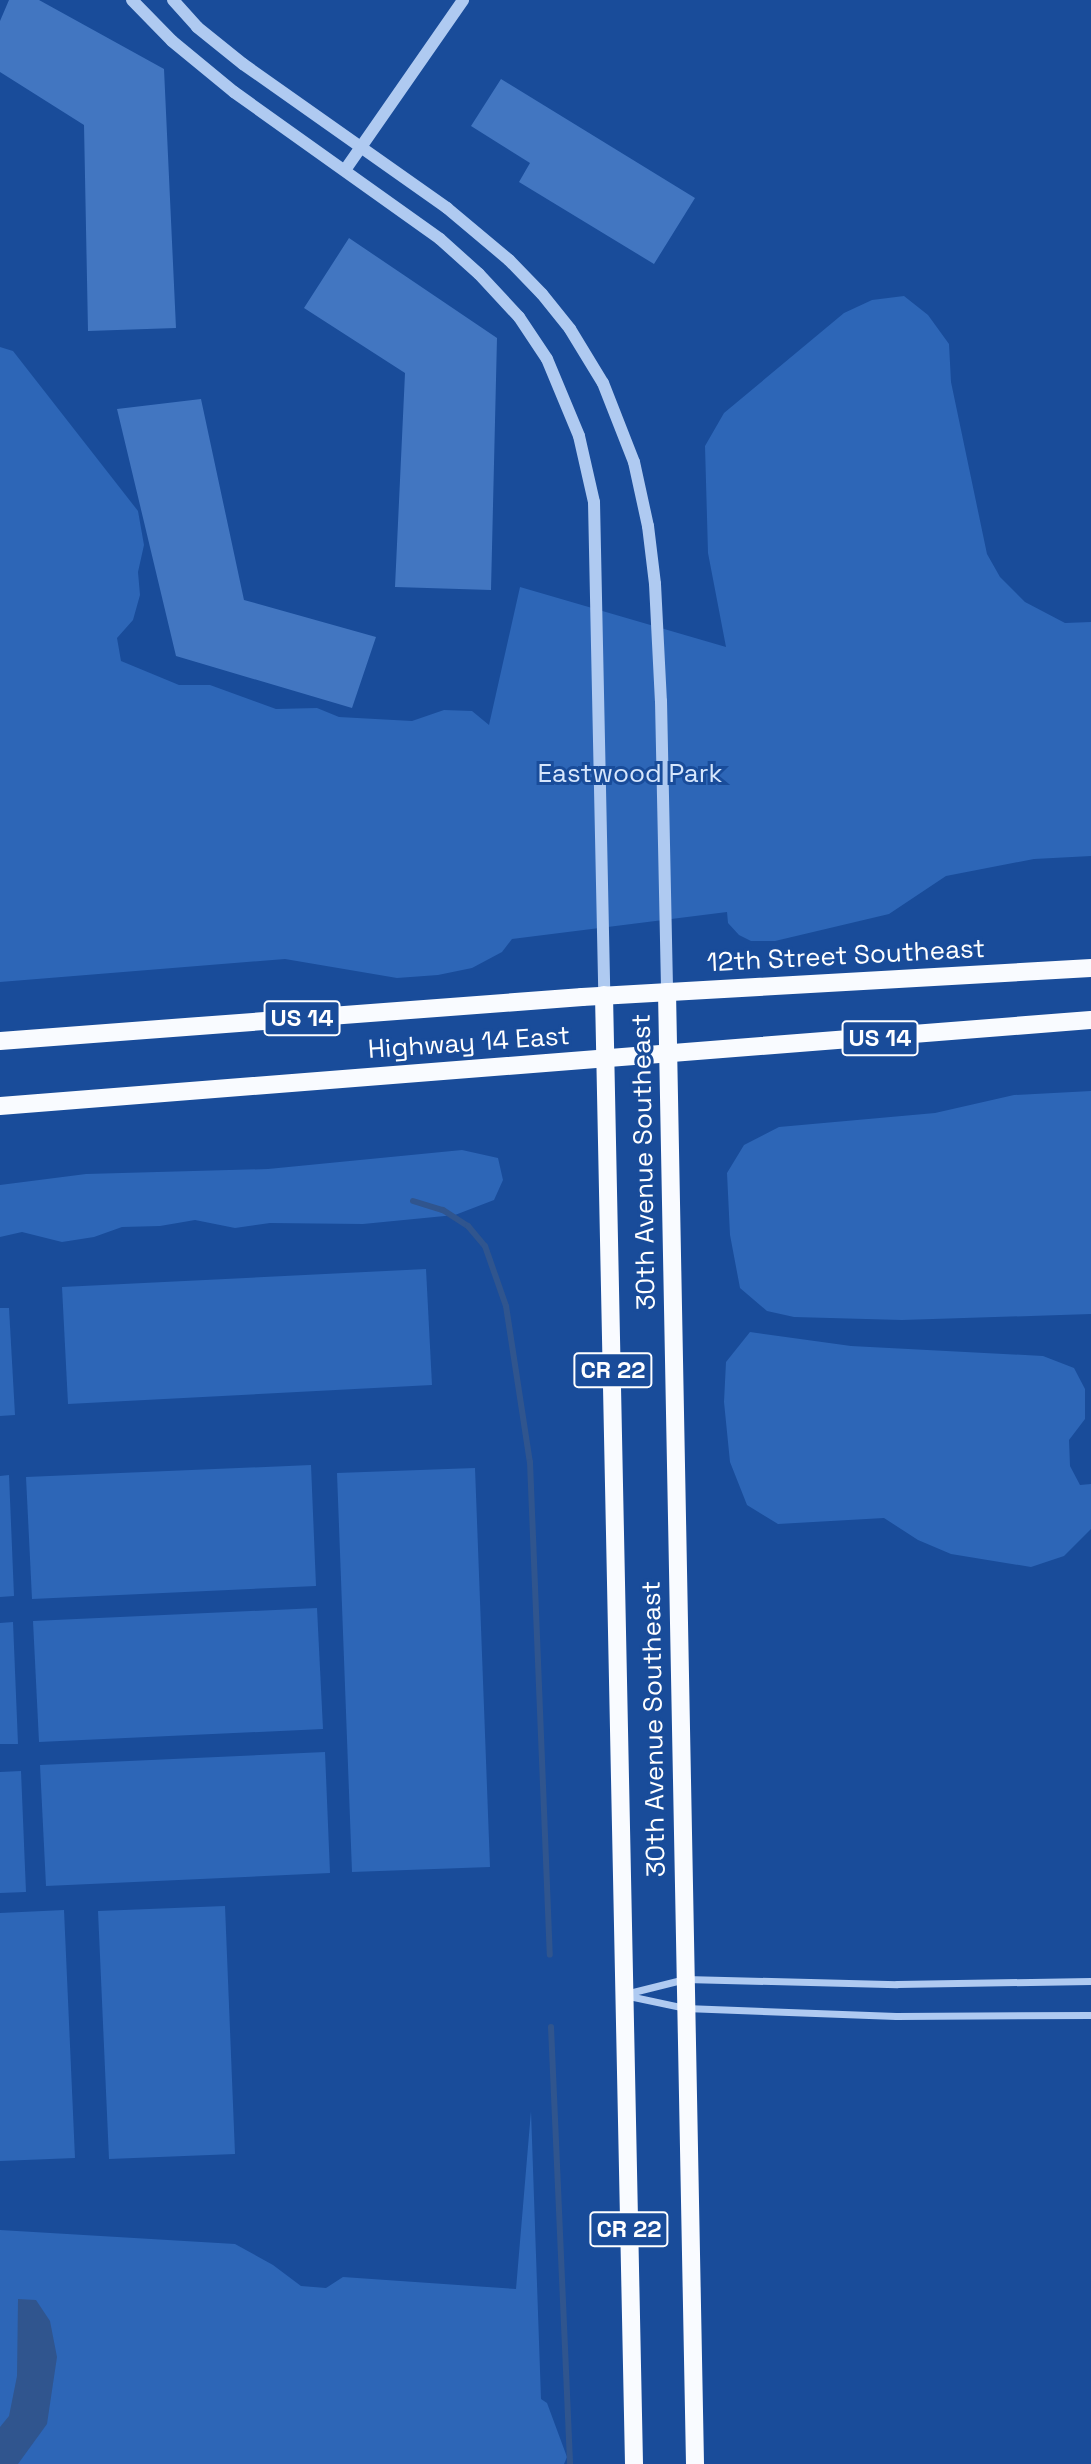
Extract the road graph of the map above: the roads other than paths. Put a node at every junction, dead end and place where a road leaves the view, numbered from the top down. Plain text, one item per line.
1 (132, 0) edge
2 (173, 0) edge
3 (463, 0) edge
4 (361, 147) junction
5 (345, 170) junction
6 (1091, 968) edge
7 (667, 992) junction
8 (604, 995) junction
9 (1091, 1020) edge
10 (0, 1041) edge
11 (669, 1056) junction
12 (606, 1059) junction
13 (0, 1106) edge
14 (685, 1979) junction
15 (1091, 1981) edge
16 (624, 1994) junction
17 (685, 2008) junction
18 (1091, 2015) edge
19 (634, 2464) edge
20 (695, 2464) edge

1 - 5 street
2 - 4 street
3 - 4 street
4 - 5 street
4 - 7 street
5 - 8 street
6 - 7 main road, 12th Street Southeast / US 14
7 - 8 main road, 12th Street Southeast / US 14
7 - 11 main road, 30th Avenue Southeast / CR 22
8 - 10 main road, Highway 14 East / US 14
8 - 12 main road, 30th Avenue Southeast / CR 22
9 - 11 main road, US 14
11 - 12 main road, US 14
11 - 14 main road, 30th Avenue Southeast / CR 22
12 - 13 main road, Highway 14 East / US 14
12 - 16 main road, 30th Avenue Southeast / CR 22
14 - 15 street
14 - 16 street
14 - 17 main road, 30th Avenue Southeast / CR 22
16 - 17 street
16 - 19 main road, 30th Avenue Southeast / CR 22
17 - 18 street
17 - 20 main road, 30th Avenue Southeast / CR 22

